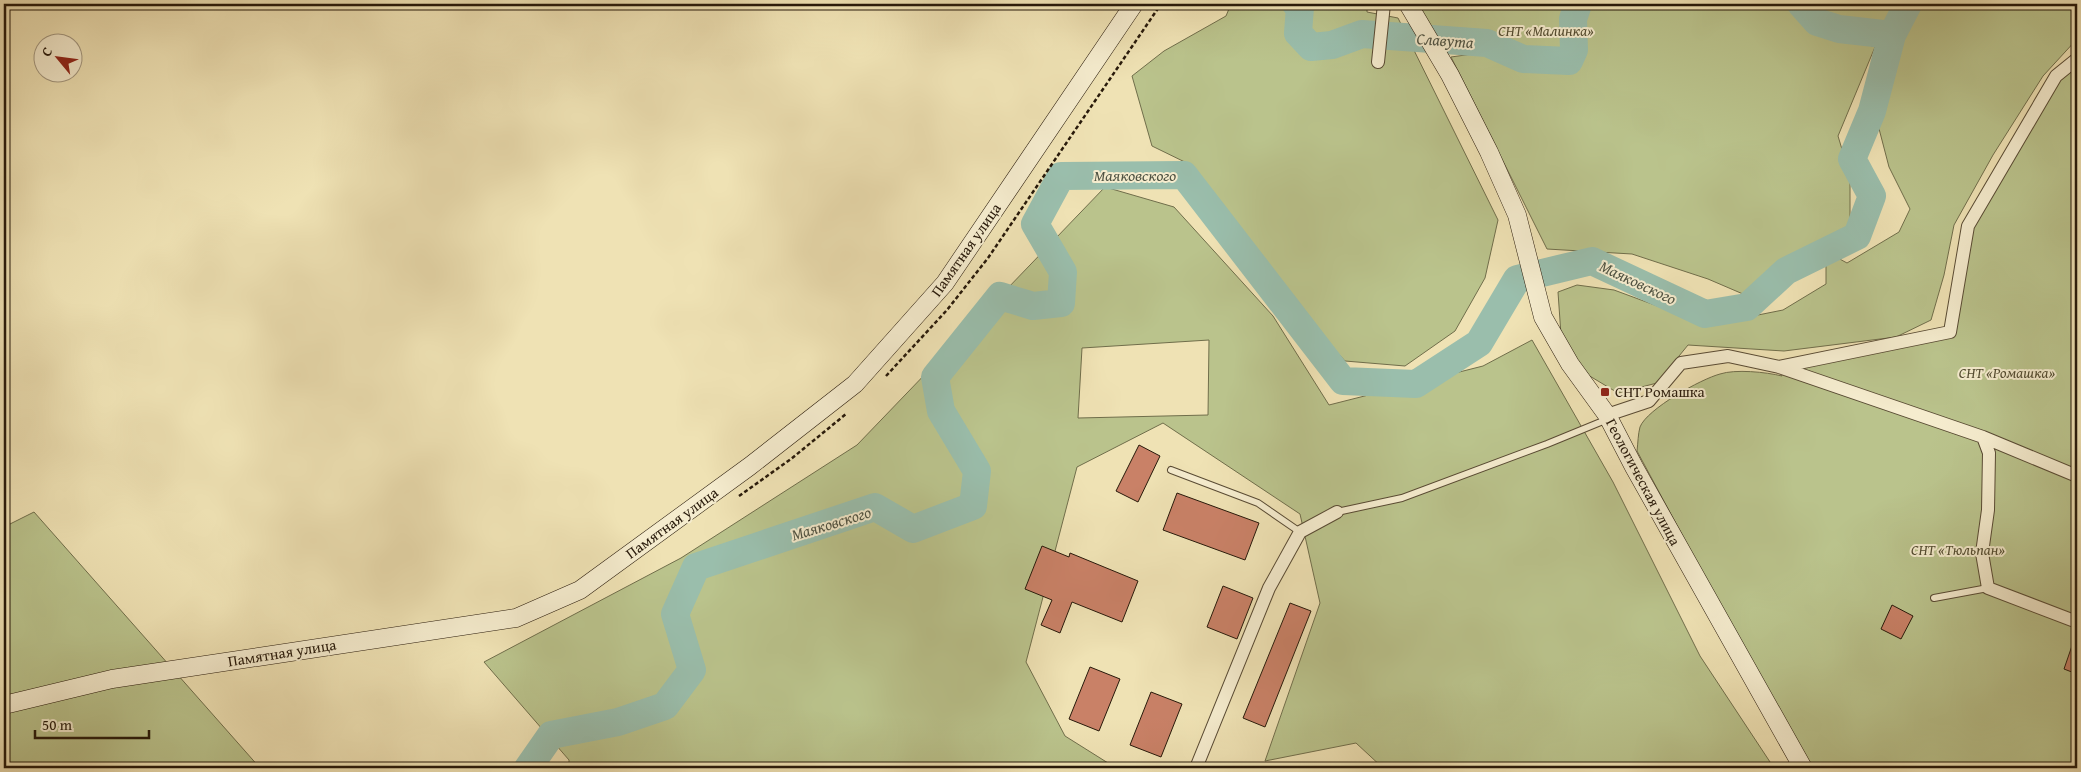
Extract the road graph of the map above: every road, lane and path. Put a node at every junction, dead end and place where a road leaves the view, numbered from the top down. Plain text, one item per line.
1 (1134, 4) edge
2 (1384, 4) edge
3 (1408, 4) edge
4 (2077, 59) edge
5 (1378, 62) dead end
6 (1779, 367) junction
7 (1608, 417) junction
8 (1983, 437) junction
9 (1171, 470) dead end
10 (2077, 476) edge
11 (1337, 512) joint
12 (1300, 532) junction
13 (1988, 588) junction
14 (1934, 598) dead end
15 (2077, 622) edge
16 (4, 705) edge
17 (1196, 768) edge
18 (1803, 768) edge

1 - 16 street, Памятная улица
2 - 5 street
3 - 7 street, Геологическая улица
4 - 6 street
6 - 7 street
6 - 8 street
7 - 11 lane
7 - 18 street, Геологическая улица
8 - 10 street
8 - 13 street
9 - 12 lane
11 - 12 street
12 - 17 street
13 - 14 lane
13 - 15 street

